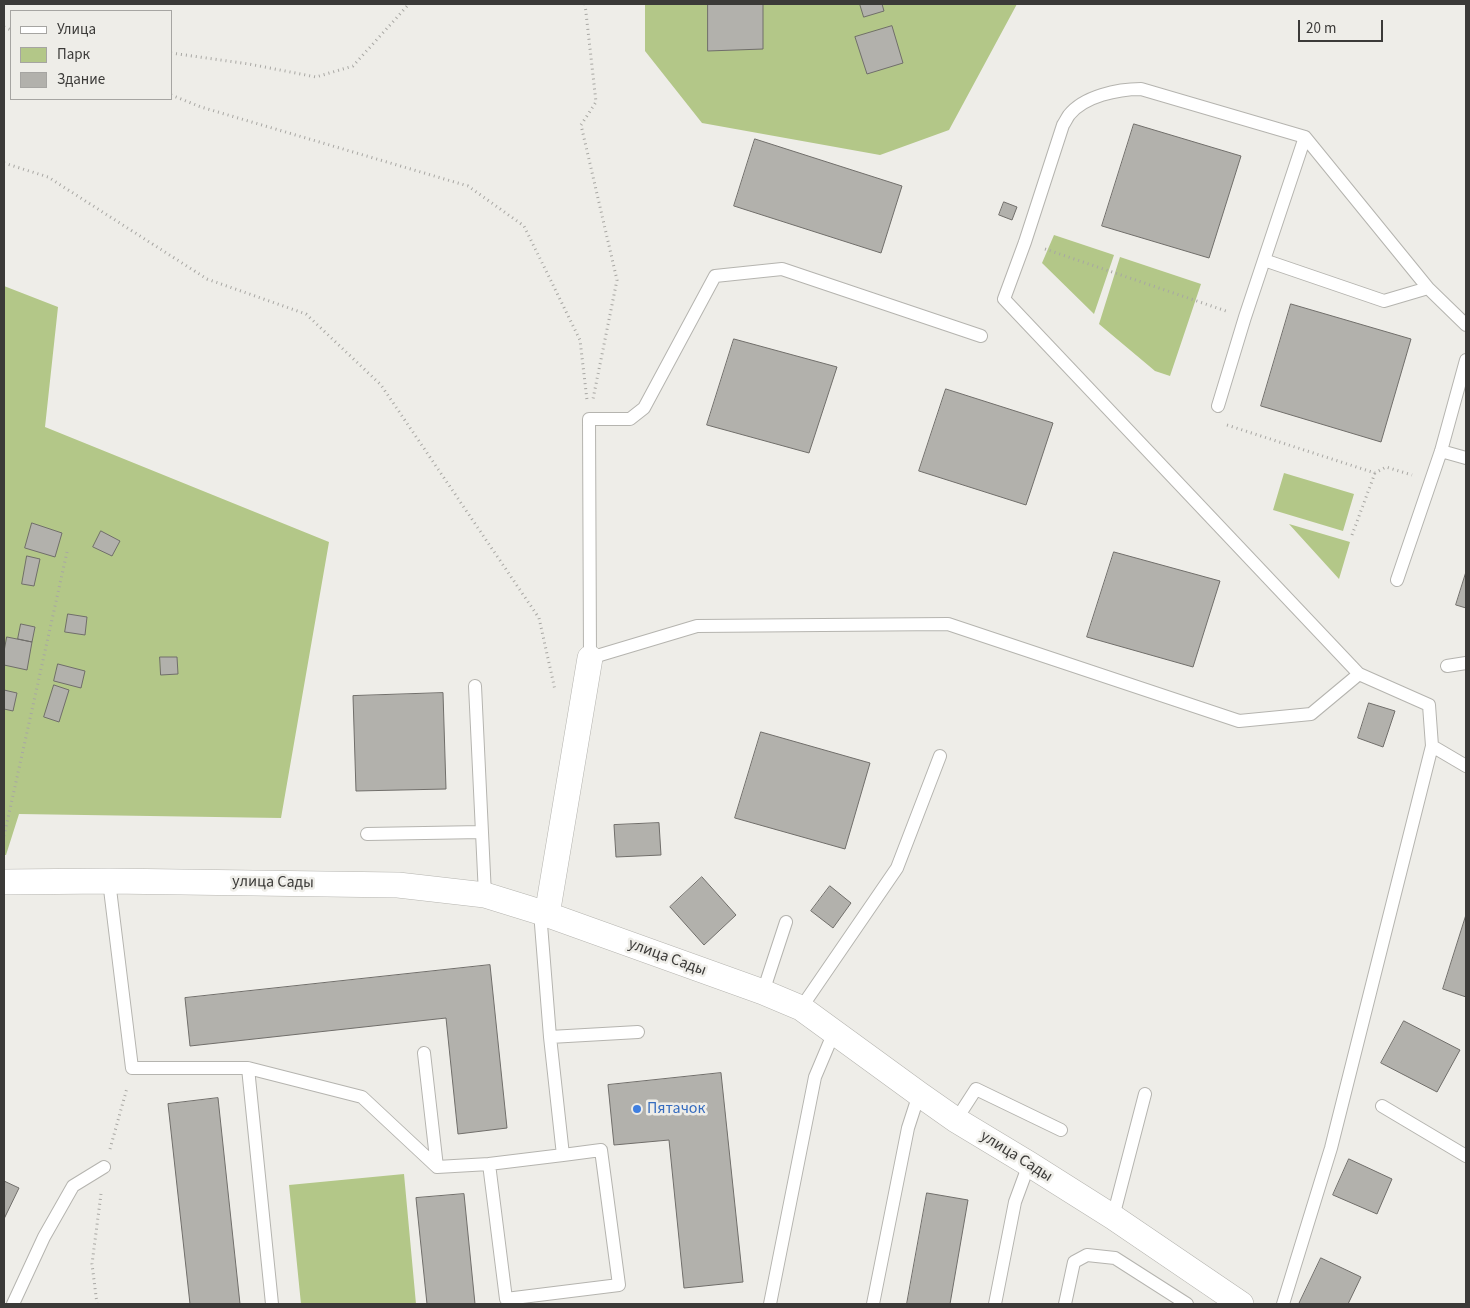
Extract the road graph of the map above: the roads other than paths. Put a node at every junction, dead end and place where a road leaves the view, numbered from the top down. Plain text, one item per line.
1 (1305, 136) junction
2 (1264, 260) junction
3 (1428, 288) junction
4 (1466, 324) edge
5 (981, 336) dead end
6 (1466, 360) edge
7 (1218, 406) road end
8 (1441, 451) junction
9 (1466, 458) edge
10 (1397, 580) dead end
11 (590, 658) junction
12 (1466, 663) edge
13 (1447, 666) dead end
14 (1359, 674) junction
15 (474, 686) dead end
16 (1432, 746) junction
17 (940, 756) dead end
18 (1466, 766) edge
19 (482, 832) junction
20 (367, 834) dead end
21 (109, 881) junction
22 (4, 882) edge
23 (485, 895) junction
24 (543, 913) junction
25 (786, 922) dead end
26 (763, 992) junction
27 (801, 1008) junction
28 (638, 1032) dead end
29 (834, 1032) junction
30 (550, 1037) junction
31 (424, 1053) dead end
32 (248, 1068) junction
33 (919, 1094) junction
34 (1145, 1094) dead end
35 (1382, 1106) dead end
36 (956, 1120) junction
37 (1061, 1130) dead end
38 (563, 1155) junction
39 (1466, 1156) edge
40 (489, 1164) junction
41 (1029, 1164) junction
42 (104, 1167) dead end
43 (437, 1167) junction
44 (1113, 1217) junction
45 (13, 1304) edge
46 (272, 1304) edge
47 (770, 1304) edge
48 (874, 1304) edge
49 (995, 1304) edge
50 (1065, 1304) edge
51 (1188, 1304) edge
52 (1241, 1304) edge
53 (1283, 1304) edge

1 - 2 lane
1 - 3 lane
1 - 14 lane
2 - 3 lane
2 - 7 lane
3 - 4 lane
5 - 11 lane
6 - 8 lane
8 - 9 lane
8 - 10 lane
11 - 14 lane
11 - 24 street
12 - 13 lane
14 - 16 lane
15 - 19 lane
16 - 18 lane
16 - 53 lane
17 - 27 lane
19 - 20 lane
19 - 23 lane
21 - 22 street, улица Сады
21 - 23 street, улица Сады
21 - 32 lane
23 - 24 street, улица Сады
24 - 26 street, улица Сады
24 - 30 lane
25 - 26 lane
26 - 27 street, улица Сады
27 - 29 street, улица Сады
28 - 30 lane
29 - 33 street, улица Сады
29 - 47 lane
30 - 38 lane
31 - 43 lane
32 - 43 lane
32 - 46 lane
33 - 36 street, улица Сады
33 - 48 lane
34 - 44 lane
35 - 39 lane
36 - 37 lane
36 - 41 street, улица Сады
38 - 40 lane
38 - 40 lane
40 - 43 lane
41 - 44 street, улица Сады
41 - 49 lane
42 - 45 lane
44 - 52 street, улица Сады
50 - 51 lane

